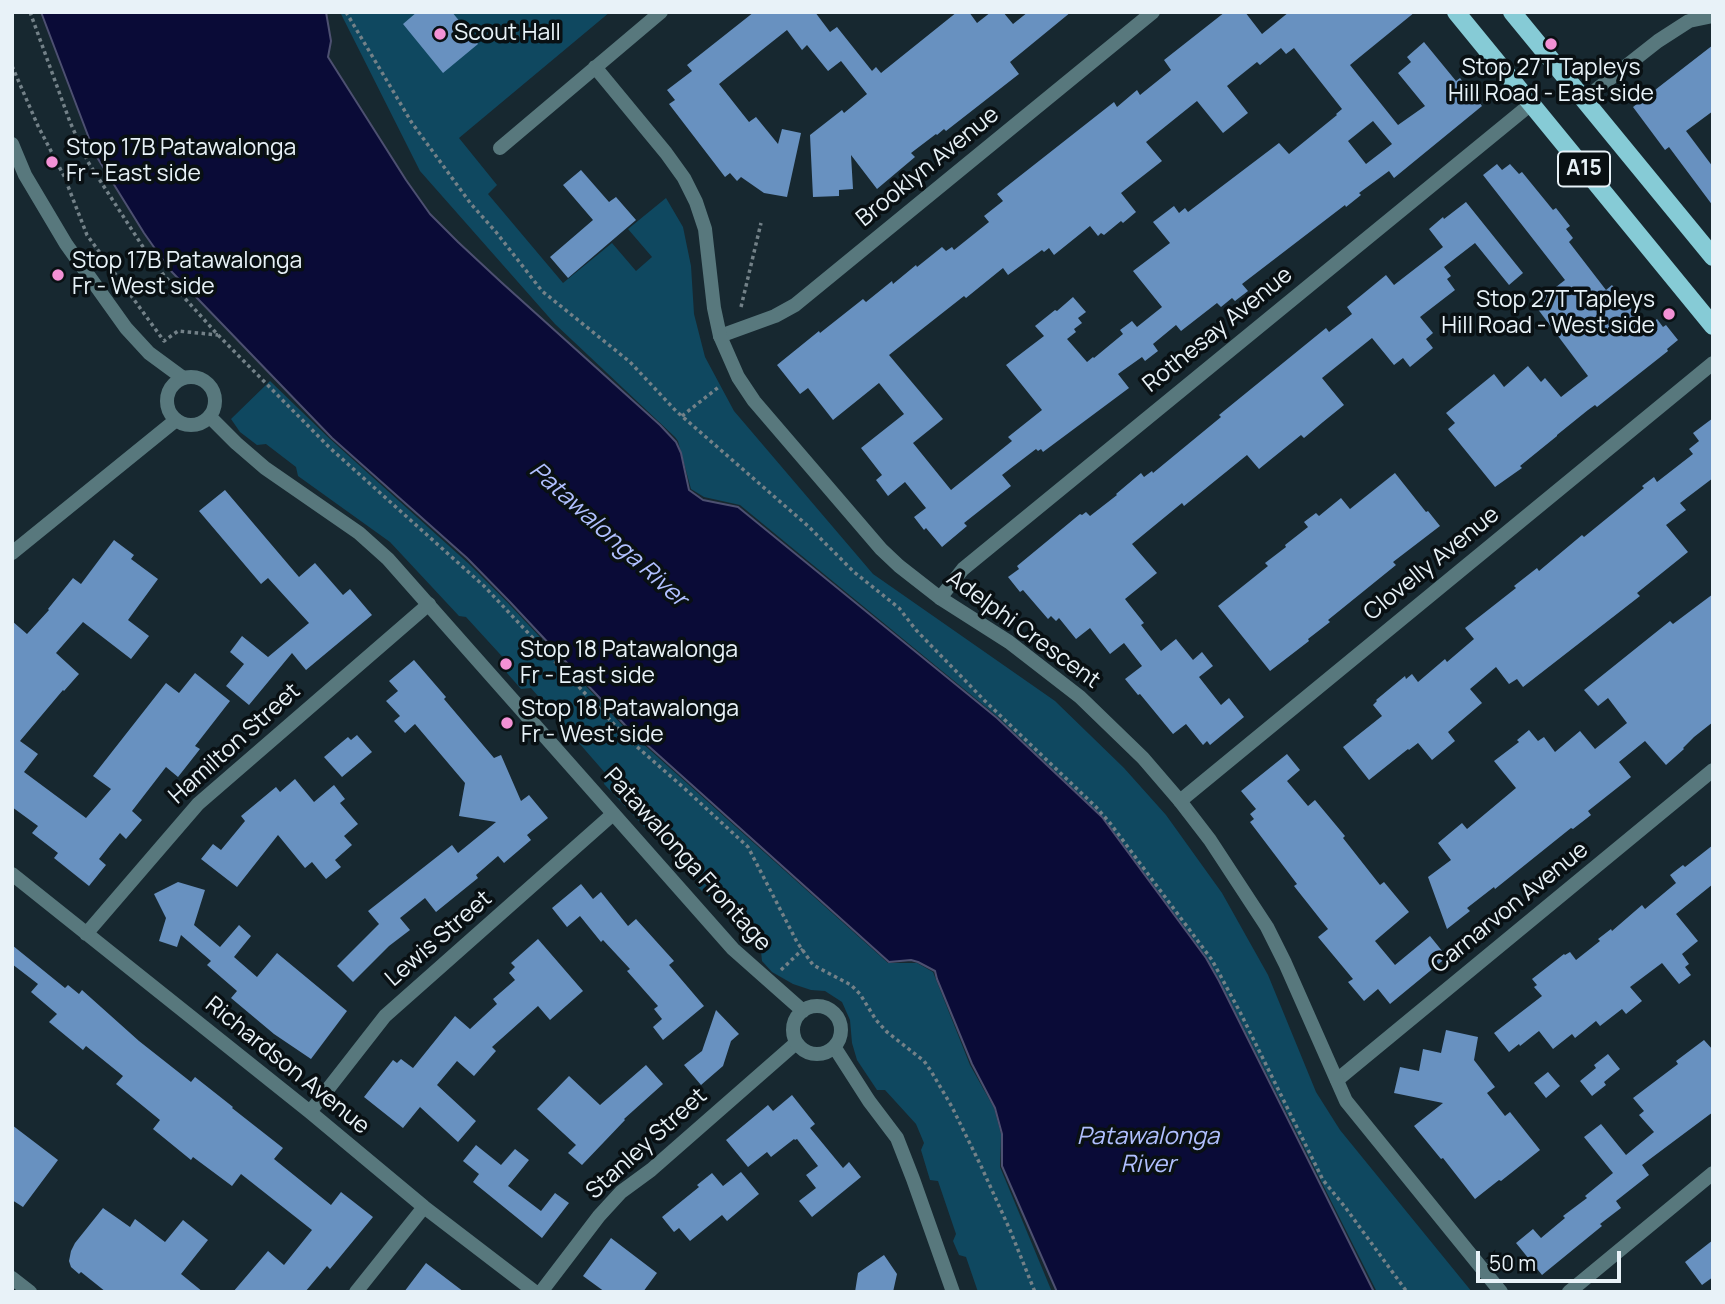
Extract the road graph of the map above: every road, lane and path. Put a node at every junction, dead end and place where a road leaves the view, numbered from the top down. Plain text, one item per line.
1 (30, 12) edge
2 (346, 12) edge
3 (661, 12) edge
4 (1153, 12) edge
5 (1456, 12) edge
6 (1512, 12) edge
7 (1713, 16) edge
8 (12, 66) edge
9 (595, 68) junction
10 (1583, 100) junction
11 (1531, 104) junction
12 (12, 144) edge
13 (500, 148) dead end
14 (761, 223) dead end
15 (1713, 257) edge
16 (741, 307) dead end
17 (1713, 326) edge
18 (218, 335) junction
19 (720, 336) junction
20 (1713, 363) edge
21 (183, 378) junction
22 (720, 386) dead end
23 (682, 416) junction
24 (210, 417) junction
25 (176, 420) junction
26 (12, 553) edge
27 (940, 598) junction
28 (429, 604) junction
29 (1713, 770) edge
30 (1180, 801) junction
31 (613, 814) junction
32 (12, 874) edge
33 (86, 933) junction
34 (803, 949) junction
35 (778, 973) dead end
36 (803, 1011) junction
37 (796, 1043) junction
38 (835, 1048) junction
39 (1337, 1080) junction
40 (310, 1112) junction
41 (1713, 1173) edge
42 (424, 1207) junction
43 (12, 1278) edge
44 (30, 1292) edge
45 (356, 1292) edge
46 (535, 1292) edge
47 (541, 1292) edge
48 (953, 1292) edge
49 (1035, 1292) edge
50 (1407, 1292) edge
51 (1501, 1292) edge
52 (1569, 1292) edge

1 - 18 path
2 - 23 path
3 - 9 street
4 - 19 street, Brooklyn Avenue
5 - 11 main road, A15
6 - 10 main road, A15
7 - 10 street
8 - 18 path
9 - 13 street
9 - 19 street, Adelphi Crescent
10 - 15 main road, A15
11 - 17 main road, A15
11 - 27 street, Rothesay Avenue
12 - 21 street
14 - 16 path
18 - 34 path
19 - 27 street, Adelphi Crescent
20 - 30 street, Clovelly Avenue
21 - 24 street
21 - 25 street
22 - 23 path
23 - 50 path
24 - 25 street
24 - 28 street, Patawalonga Frontage
25 - 26 street
27 - 30 street, Adelphi Crescent
28 - 31 street, Patawalonga Frontage
28 - 33 street, Hamilton Street
29 - 39 street, Carnarvon Avenue
30 - 39 street, Adelphi Crescent
31 - 36 street, Patawalonga Frontage
31 - 40 street, Lewis Street
32 - 33 street, Richardson Avenue
33 - 40 street, Richardson Avenue
34 - 35 path
34 - 49 path
36 - 37 street
36 - 38 street
37 - 38 street
37 - 47 street, Stanley Street
38 - 48 street
39 - 51 street, Adelphi Crescent
40 - 42 street, Richardson Avenue
41 - 52 street
42 - 45 street
42 - 46 street, Richardson Avenue
43 - 44 street

